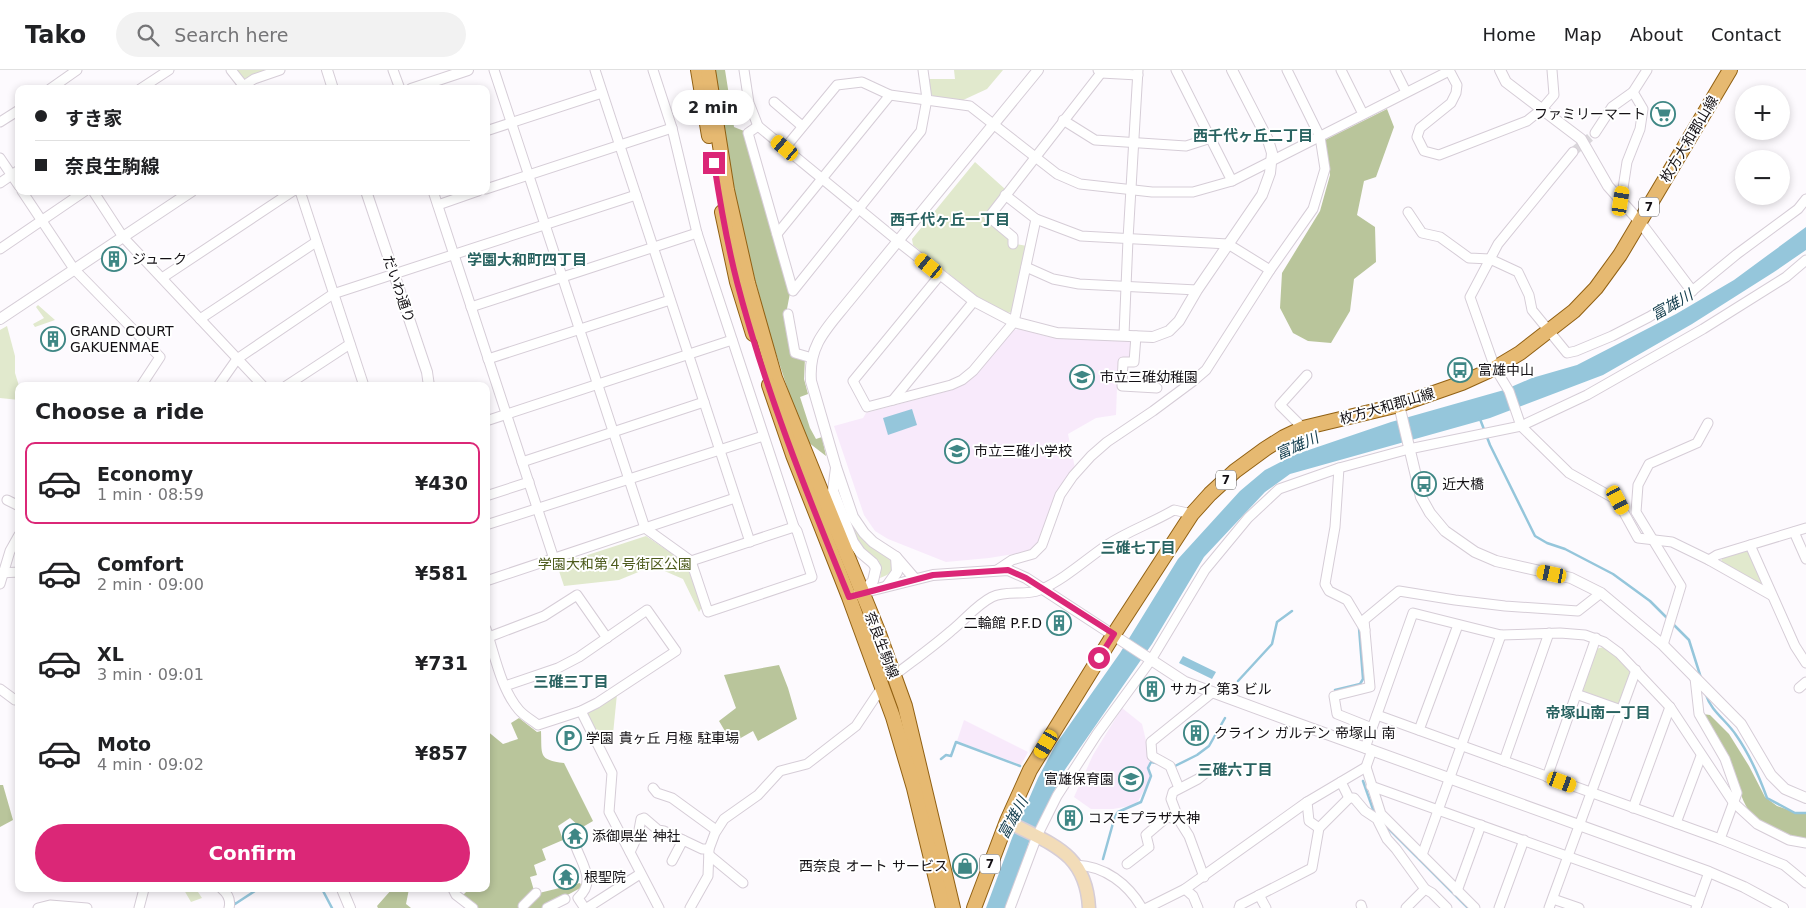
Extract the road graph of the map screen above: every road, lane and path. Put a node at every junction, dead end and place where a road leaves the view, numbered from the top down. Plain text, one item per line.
1 (77, 70) edge
2 (168, 70) edge
3 (231, 70) edge
4 (280, 70) edge
5 (327, 70) edge
6 (394, 70) edge
7 (468, 70) edge
8 (494, 70) edge
9 (595, 70) edge
10 (653, 70) edge
11 (698, 70) edge
12 (708, 70) edge
13 (744, 70) edge
14 (923, 70) edge
15 (1038, 70) edge
16 (1176, 70) edge
17 (1232, 70) edge
18 (1286, 70) edge
19 (1341, 70) edge
20 (1395, 70) edge
21 (1449, 70) edge
22 (1500, 70) edge
23 (1552, 70) edge
24 (1647, 70) edge
25 (1730, 70) edge
26 (1100, 71) edge
27 (1138, 72) edge
28 (56, 85) edge
29 (146, 85) edge
30 (241, 85) edge
31 (247, 85) edge
32 (332, 85) edge
33 (399, 85) edge
34 (423, 85) edge
35 (1406, 92) junction
36 (1633, 92) junction
37 (602, 93) junction
38 (890, 95) junction
39 (927, 99) junction
40 (774, 102) dead end
41 (1542, 109) junction
42 (15, 113) edge
43 (1363, 114) junction
44 (1063, 120) junction
45 (0, 122) edge
46 (511, 123) junction
47 (994, 124) junction
48 (758, 126) junction
49 (802, 126) junction
50 (672, 128) junction
51 (490, 130) edge
52 (1595, 133) tunnel mouth
53 (1320, 137) junction
54 (1211, 138) junction
55 (1134, 143) junction
56 (620, 145) junction
57 (785, 148) junction
58 (1573, 152) tunnel mouth
59 (0, 158) edge
60 (1035, 158) junction
61 (1272, 160) junction
62 (15, 173) edge
63 (528, 175) junction
64 (822, 178) junction
65 (1232, 180) junction
66 (0, 182) edge
67 (490, 188) edge
68 (1131, 190) junction
69 (25, 195) edge
70 (79, 195) edge
71 (96, 195) edge
72 (186, 195) edge
73 (287, 195) edge
74 (301, 195) edge
75 (367, 195) edge
76 (434, 195) edge
77 (467, 195) edge
78 (636, 195) junction
79 (1005, 195) junction
80 (1806, 199) edge
81 (1621, 201) junction
82 (438, 205) junction
83 (859, 209) junction
84 (1408, 212) dead end
85 (1036, 219) junction
86 (42, 221) junction
87 (1640, 222) junction
88 (545, 225) junction
89 (697, 233) junction
90 (777, 234) junction
91 (123, 237) junction
92 (1128, 239) junction
93 (898, 241) junction
94 (316, 242) junction
95 (1013, 244) dead end
96 (1228, 244) junction
97 (0, 248) edge
98 (653, 248) junction
99 (454, 255) junction
100 (1490, 258) junction
101 (1806, 260) edge
102 (1026, 267) junction
103 (74, 269) junction
104 (1270, 270) junction
105 (394, 274) junction
106 (940, 275) junction
107 (562, 277) junction
108 (162, 278) junction
109 (1125, 286) junction
110 (1197, 290) junction
111 (1692, 291) junction
112 (334, 294) junction
113 (670, 300) junction
114 (974, 301) junction
115 (471, 307) junction
116 (788, 314) dead end
117 (0, 318) edge
118 (200, 319) junction
119 (1014, 322) junction
120 (579, 330) junction
121 (1550, 330) junction
122 (1124, 335) junction
123 (1136, 336) junction
124 (732, 340) junction
125 (350, 344) junction
126 (688, 354) junction
127 (237, 358) junction
128 (812, 358) junction
129 (488, 360) junction
130 (1495, 368) junction
131 (1307, 375) dead end
132 (144, 382) edge
133 (221, 382) edge
134 (259, 382) edge
135 (292, 382) edge
136 (363, 382) edge
137 (428, 382) edge
138 (597, 384) junction
139 (1157, 388) dead end
140 (893, 400) junction
141 (704, 402) junction
142 (1401, 412) junction
143 (506, 414) junction
144 (490, 420) edge
145 (1520, 423) junction
146 (1708, 423) dead end
147 (1303, 428) junction
148 (613, 432) junction
149 (764, 436) junction
150 (1408, 445) junction
151 (720, 450) junction
152 (522, 462) junction
153 (836, 467) junction
154 (1339, 468) junction
155 (628, 480) junction
156 (529, 482) junction
157 (490, 495) edge
158 (735, 498) junction
159 (7, 500) dead end
160 (15, 504) edge
161 (538, 509) junction
162 (1192, 514) junction
163 (490, 524) edge
164 (794, 527) junction
165 (644, 528) junction
166 (1806, 528) edge
167 (1794, 532) junction
168 (1651, 540) junction
169 (750, 542) junction
170 (15, 543) edge
171 (1750, 545) junction
172 (896, 557) junction
173 (554, 559) junction
174 (1806, 559) edge
175 (1709, 560) junction
176 (692, 561) junction
177 (997, 570) junction
178 (15, 572) edge
179 (1, 573) edge
180 (915, 579) junction
181 (490, 580) edge
182 (0, 584) edge
183 (887, 586) junction
184 (1042, 589) junction
185 (1601, 593) junction
186 (856, 595) junction
187 (1771, 595) junction
188 (1458, 625) junction
189 (1366, 630) junction
190 (490, 632) edge
191 (1549, 634) junction
192 (1501, 635) junction
193 (607, 638) junction
194 (1119, 638) junction
195 (1596, 638) junction
196 (490, 642) edge
197 (1663, 645) junction
198 (1150, 659) junction
199 (1806, 663) edge
200 (1636, 670) junction
201 (900, 671) dead end
202 (1695, 678) junction
203 (1806, 682) edge
204 (505, 686) junction
205 (1799, 688) dead end
206 (0, 689) edge
207 (1213, 692) junction
208 (878, 693) dead end
209 (1576, 694) junction
210 (15, 700) edge
211 (1670, 707) junction
212 (1621, 710) junction
213 (581, 711) junction
214 (1377, 715) junction
215 (1372, 728) junction
216 (1419, 730) junction
217 (1461, 746) junction
218 (1368, 749) junction
219 (1701, 756) junction
220 (1504, 761) junction
221 (1366, 767) junction
222 (1212, 768) dead end
223 (1547, 776) junction
224 (1450, 778) junction
225 (1341, 782) junction
226 (1371, 786) junction
227 (653, 788) dead end
228 (1179, 788) junction
229 (1591, 793) junction
230 (1349, 798) junction
231 (1806, 798) edge
232 (1307, 802) junction
233 (1733, 802) junction
234 (1633, 808) junction
235 (1438, 810) junction
236 (1379, 816) junction
237 (1179, 820) junction
238 (1676, 823) junction
239 (1012, 824) junction
240 (1481, 825) junction
241 (1580, 825) junction
242 (1319, 828) junction
243 (716, 830) junction
244 (1035, 835) junction
245 (1720, 839) junction
246 (683, 840) junction
247 (1524, 840) junction
248 (1806, 843) edge
249 (576, 847) dead end
250 (630, 852) junction
251 (709, 852) junction
252 (1422, 855) junction
253 (1568, 856) junction
254 (672, 861) dead end
255 (1127, 864) dead end
256 (1076, 865) junction
257 (1709, 872) junction
258 (640, 874) junction
259 (1204, 877) junction
260 (743, 883) dead end
261 (1806, 883) edge
262 (1185, 889) junction
263 (1425, 889) junction
264 (1457, 891) junction
265 (143, 892) edge
266 (226, 892) edge
267 (343, 892) edge
268 (454, 892) edge
269 (536, 893) dead end
270 (1259, 895) junction
271 (565, 899) dead end
272 (1551, 903) edge
273 (1697, 905) edge
274 (521, 907) edge
275 (38, 908) edge
276 (88, 908) edge
277 (139, 908) edge
278 (229, 908) edge
279 (350, 908) edge
280 (473, 908) edge
281 (547, 908) edge
282 (587, 908) edge
283 (659, 908) edge
284 (690, 908) edge
285 (943, 908) edge
286 (953, 908) edge
287 (974, 908) edge
288 (1010, 908) edge
289 (1089, 908) edge
290 (1142, 908) edge
291 (1147, 908) edge
292 (1198, 908) edge
293 (1239, 908) edge
294 (1266, 908) edge
295 (1406, 908) edge
296 (1447, 908) edge
297 (1475, 908) edge
298 (1499, 908) edge
299 (1578, 908) edge
300 (1783, 908) edge

1 - 28 street
2 - 29 street
3 - 30 street
4 - 31 street
5 - 32 street
6 - 33 street
7 - 34 street
8 - 46 street
9 - 37 street
10 - 50 street
11 - 186 main road, 奈良生駒線
12 - 186 main road, 奈良生駒線
13 - 48 street
14 - 39 street
15 - 47 street
16 - 54 street
17 - 61 street
18 - 53 street
19 - 43 street
20 - 35 street
21 - 35 street
21 - 41 street
22 - 41 street
23 - 41 street
24 - 36 street
25 - 87 main road, 枚方大和郡山線 / 7
26 - 27 street
26 - 44 street
27 - 55 street
35 - 43 street
36 - 52 street
36 - 81 street
37 - 46 street
37 - 56 street
38 - 39 street
38 - 49 street
38 - 64 street
39 - 47 street
39 - 83 street
40 - 49 street
41 - 81 street
42 - 45 street
43 - 53 street
44 - 55 street
44 - 60 street
46 - 51 street
46 - 63 street
47 - 60 street
47 - 93 street
48 - 57 street
48 - 90 street
49 - 57 street
50 - 56 street
50 - 89 street
53 - 61 street
53 - 104 street
54 - 55 street
54 - 65 street
55 - 68 street
56 - 63 street
56 - 78 street
57 - 64 street
58 - 100 street
59 - 62 street
60 - 68 street
60 - 79 street
61 - 65 street
61 - 96 street
62 - 66 street
63 - 67 street
63 - 88 street
64 - 83 street
64 - 90 street
65 - 68 street
68 - 92 street
69 - 86 street
70 - 86 street
71 - 91 street
72 - 91 street
73 - 108 street
74 - 94 street
75 - 105 street, だいわ通り
76 - 82 street
77 - 82 street
78 - 88 street
78 - 98 street
79 - 85 street
79 - 95 street
80 - 111 street
81 - 87 street
82 - 99 street
83 - 90 street
83 - 93 street
84 - 100 street
85 - 92 street
85 - 102 street
86 - 97 street
86 - 103 street
87 - 111 street
87 - 121 main road, 枚方大和郡山線 / 7
88 - 99 street
88 - 107 street
89 - 98 street
89 - 124 street
91 - 103 street
91 - 108 street
92 - 96 street
92 - 109 street
93 - 106 street
93 - 128 street
94 - 112 street
94 - 118 street
96 - 104 street
96 - 110 street
98 - 107 street
98 - 113 street
99 - 105 street
99 - 115 street
100 - 121 street
100 - 130 street
101 - 145 street
102 - 109 street
102 - 119 street
103 - 117 street
103 - 132 street
104 - 177 street
105 - 112 street
105 - 137 street, だいわ通り
106 - 114 street
106 - 140 street
107 - 115 street
107 - 120 street
108 - 118 street
109 - 110 street
109 - 122 street
110 - 123 street
111 - 121 street
112 - 125 street
112 - 127 street
113 - 120 street
113 - 126 street
114 - 119 street
114 - 140 street
115 - 129 street
116 - 128 street
118 - 127 street
119 - 122 street
119 - 140 street
120 - 129 street
120 - 138 street
121 - 130 main road, 枚方大和郡山線 / 7
122 - 123 street
123 - 139 street
124 - 126 street
124 - 149 street
125 - 135 street
125 - 136 street
126 - 138 street
126 - 141 street
127 - 133 street
127 - 134 street
128 - 153 street
129 - 143 street
130 - 142 main road, 枚方大和郡山線 / 7
130 - 145 street
131 - 147 street
138 - 143 street
138 - 148 street
141 - 148 street
141 - 151 street
142 - 147 main road, 枚方大和郡山線 / 7
142 - 150 street
143 - 144 street
143 - 152 street
145 - 150 street
145 - 168 street
146 - 168 street
147 - 162 main road, 枚方大和郡山線 / 7
148 - 152 street
148 - 155 street
149 - 151 street
149 - 164 street
150 - 154 street
150 - 185 street
151 - 155 street
151 - 158 street
152 - 156 street
153 - 172 street
153 - 186 street
154 - 189 street
154 - 198 street
155 - 161 street
155 - 165 street
156 - 157 street
156 - 161 street
158 - 165 street
158 - 169 street
159 - 160 street
161 - 163 street
161 - 173 street
162 - 184 street
162 - 194 main road, 枚方大和郡山線 / 7
164 - 169 street
164 - 176 street
165 - 173 street
165 - 176 street
166 - 167 street
167 - 171 street
167 - 174 street
168 - 175 street
168 - 197 street
169 - 176 street
170 - 179 street
171 - 175 street
171 - 187 street
172 - 180 street
172 - 183 street
173 - 181 street
175 - 187 street
177 - 180 street
177 - 184 street
178 - 179 street
179 - 182 street
180 - 183 street
183 - 186 street
184 - 194 street
184 - 201 street
185 - 189 street
185 - 197 street
186 - 285 main road, 奈良生駒線
186 - 286 main road, 奈良生駒線
187 - 199 street
188 - 192 street
188 - 214 street
188 - 216 street
189 - 215 street
190 - 193 street
191 - 192 street
191 - 195 street
191 - 220 street
192 - 217 street
193 - 204 street
193 - 213 street
194 - 198 street
194 - 239 main road, 枚方大和郡山線 / 7
195 - 200 street
195 - 209 street
196 - 204 street
197 - 202 street
198 - 207 street
198 - 244 street
200 - 211 street
200 - 212 street
202 - 231 street
202 - 233 street
203 - 205 street
204 - 213 street
206 - 210 street
207 - 218 street
207 - 228 street
208 - 243 street
209 - 212 street
209 - 223 street
211 - 219 street
211 - 234 street
212 - 229 street
213 - 250 street
214 - 215 street
214 - 216 street
215 - 218 street
216 - 217 street
217 - 220 street
217 - 224 street
218 - 221 street
218 - 224 street
219 - 233 street
219 - 238 street
220 - 223 street
221 - 225 street
221 - 226 street
222 - 228 street
223 - 229 street
224 - 235 street
224 - 241 street
225 - 230 street
225 - 232 street
226 - 235 street
226 - 236 street
227 - 243 street
228 - 237 street
229 - 234 street
229 - 241 street
230 - 236 street
230 - 242 street
232 - 242 street
232 - 259 street
233 - 245 street
233 - 248 street
234 - 238 street
235 - 240 street
235 - 252 street
236 - 252 street
236 - 263 street
237 - 255 street
237 - 259 street
238 - 245 street
239 - 244 main road
239 - 287 main road, 枚方大和郡山線 / 7
240 - 247 street
240 - 264 street
241 - 253 street
241 - 257 street
242 - 270 street
243 - 251 street
244 - 256 main road
244 - 288 street
245 - 261 street
246 - 250 street
246 - 251 street
246 - 254 street
247 - 253 street
247 - 298 street
249 - 282 street
250 - 258 street
251 - 260 street
251 - 284 street
252 - 264 street
253 - 272 street
253 - 273 street
256 - 289 main road
256 - 290 street
257 - 273 street
257 - 300 street
258 - 282 street
258 - 283 street
259 - 262 street
262 - 291 street
262 - 292 street
263 - 295 street
263 - 296 street
264 - 297 street
265 - 277 street
266 - 278 street
267 - 279 street
268 - 280 street
269 - 274 street
270 - 293 street
270 - 294 street
271 - 281 street
272 - 299 street
275 - 276 street

